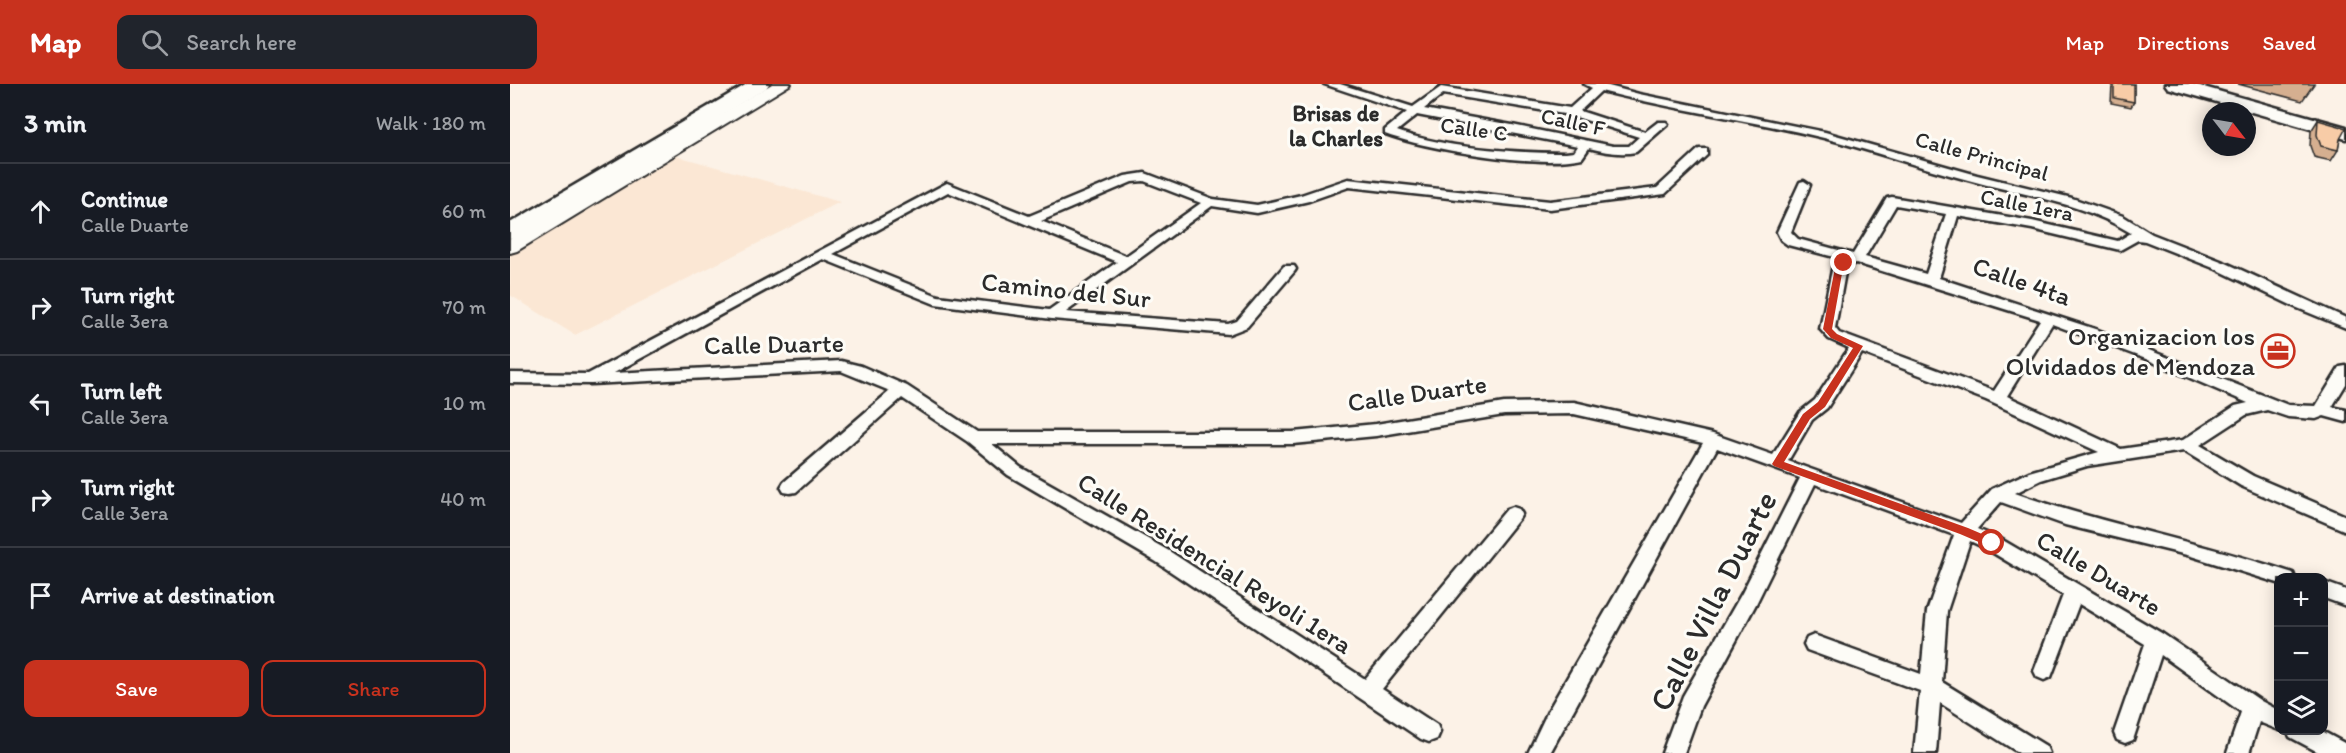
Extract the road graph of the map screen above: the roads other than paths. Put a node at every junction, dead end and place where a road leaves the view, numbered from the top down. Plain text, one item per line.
1 (733, 84) edge
2 (760, 84) edge
3 (783, 84) edge
4 (1329, 84) edge
5 (1375, 84) edge
6 (2174, 84) edge
7 (2209, 84) edge
8 (1594, 86) edge
9 (1363, 93) junction
10 (1414, 111) junction
11 (1572, 112) junction
12 (2346, 122) edge
13 (1662, 124) dead end
14 (2346, 133) edge
15 (1646, 136) junction
16 (1585, 145) junction
17 (1702, 153) dead end
18 (1804, 185) dead end
19 (1210, 202) junction
20 (1953, 212) junction
21 (510, 213) edge
22 (1029, 221) junction
23 (510, 232) edge
24 (2147, 237) junction
25 (2120, 246) junction
26 (510, 247) edge
27 (822, 254) junction
28 (1857, 258) junction
29 (1127, 261) junction
30 (2116, 263) dead end
31 (1288, 268) dead end
32 (1932, 279) junction
33 (1052, 315) junction
34 (2048, 318) junction
35 (2346, 323) edge
36 (1858, 346) junction
37 (2346, 371) edge
38 (510, 378) edge
39 (591, 379) junction
40 (901, 390) junction
41 (1998, 398) junction
42 (2267, 405) junction
43 (2322, 410) junction
44 (2346, 416) edge
45 (974, 438) junction
46 (1713, 440) junction
47 (2187, 445) junction
48 (2121, 456) junction
49 (1778, 464) junction
50 (1809, 477) junction
51 (790, 487) dead end
52 (1998, 494) junction
53 (1513, 514) dead end
54 (2346, 524) edge
55 (1964, 531) junction
56 (2274, 574) edge
57 (2074, 591) junction
58 (2328, 591) edge
59 (2346, 598) edge
60 (2156, 640) junction
61 (1814, 644) dead end
62 (2044, 671) dead end
63 (1930, 686) junction
64 (1368, 691) junction
65 (2253, 708) junction
66 (2274, 719) edge
67 (1430, 732) dead end
68 (2125, 734) dead end
69 (2308, 735) edge
70 (1539, 753) edge
71 (1673, 753) edge
72 (1925, 753) edge
73 (2038, 753) edge
74 (2238, 753) edge
75 (2342, 753) edge

1 - 21 main road
2 - 23 main road
3 - 26 street
4 - 9 street, Calle F
5 - 9 street
6 - 14 main road
7 - 12 main road
8 - 11 street
8 - 24 street, Calle Principal
9 - 10 street, Calle F
10 - 11 street
10 - 16 street, Calle F
10 - 16 street, Calle C
11 - 15 street
13 - 15 street, Calle F
15 - 16 street, Calle F
17 - 19 street
18 - 28 street, Calle 4ta
19 - 22 street
19 - 29 street
20 - 25 street, Calle 1era
20 - 28 street, Calle 1era
20 - 32 street
22 - 27 street
22 - 29 street
24 - 25 street
24 - 35 street, Calle Principal
25 - 30 street
27 - 33 street, Camino del Sur
27 - 39 street
28 - 32 street, Calle 4ta
28 - 36 street
29 - 33 street
31 - 33 street, Camino del Sur
32 - 34 street, Calle 4ta
34 - 41 street
34 - 42 street, Calle 4ta
36 - 41 street
36 - 49 street
37 - 43 street
38 - 39 street, Calle Duarte
39 - 40 street, Calle Duarte
40 - 45 street, Calle Duarte
40 - 51 street
41 - 48 street
42 - 43 street, Calle 4ta
42 - 47 street
43 - 44 street, Calle 4ta
45 - 46 street, Calle Duarte
45 - 64 street, Calle Residencial Reyoli 1era
46 - 49 street, Calle Duarte
46 - 70 street
47 - 48 street
47 - 54 street
48 - 52 street
49 - 50 street, Calle Duarte
50 - 55 street, Calle Duarte
50 - 71 street, Calle Villa Duarte
52 - 55 street
52 - 56 street
53 - 64 street
55 - 57 street, Calle Duarte
55 - 63 street
57 - 60 street, Calle Duarte
57 - 62 street
58 - 59 street
60 - 65 street, Calle Duarte
60 - 68 street
61 - 63 street
63 - 72 street
63 - 73 street
64 - 67 street, Calle Residencial Reyoli 1era
65 - 66 street, Calle Duarte
65 - 74 street
69 - 75 street

